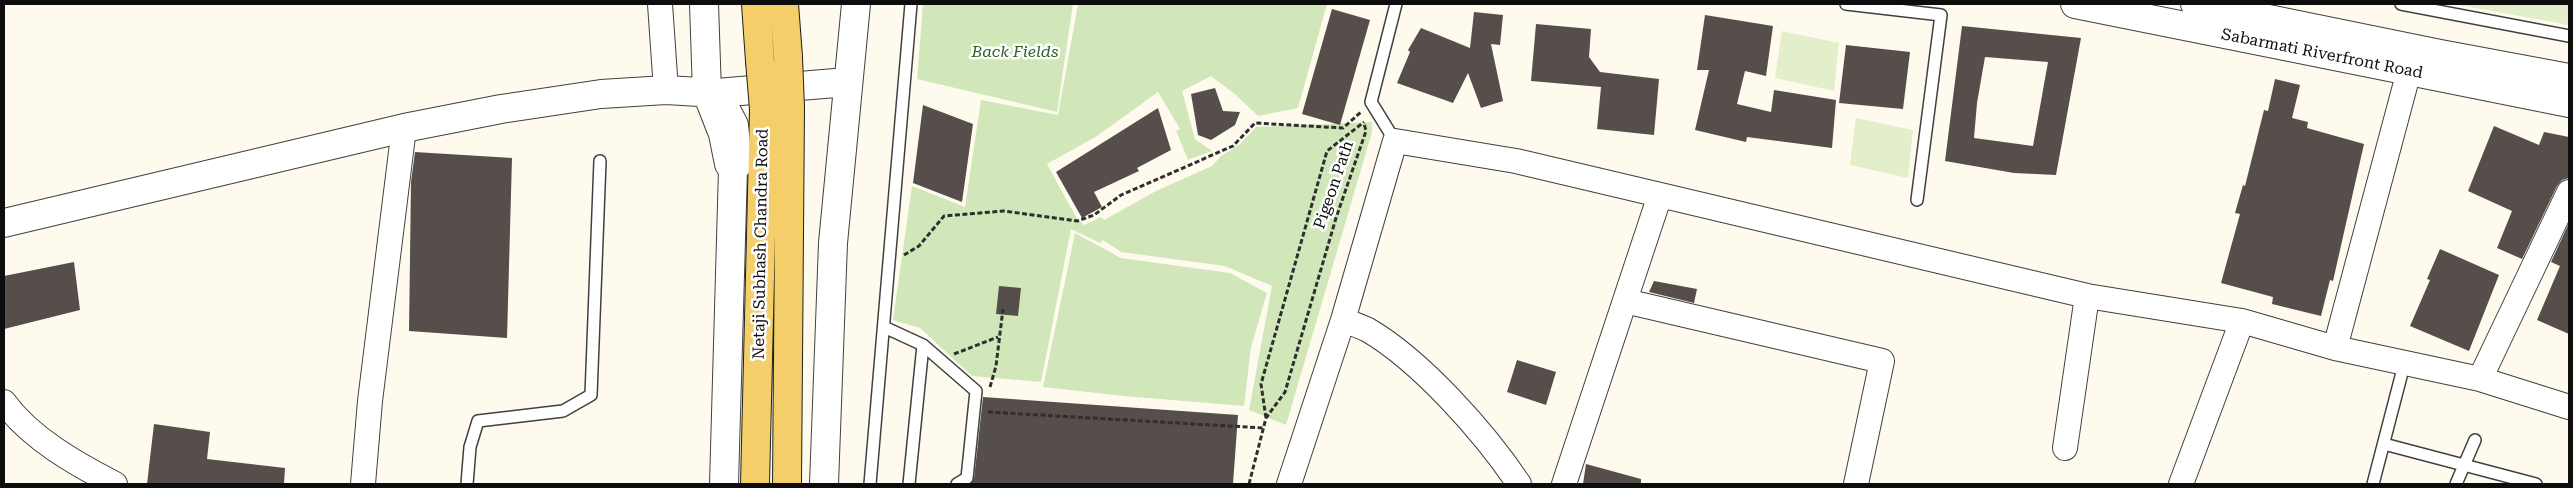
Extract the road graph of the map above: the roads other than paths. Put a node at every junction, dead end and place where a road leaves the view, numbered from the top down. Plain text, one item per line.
1 (660, 4) edge
2 (704, 4) edge
3 (756, 4) edge
4 (784, 4) edge
5 (856, 4) edge
6 (911, 4) edge
7 (1396, 4) edge
8 (1846, 4) edge
9 (2075, 4) edge
10 (2195, 4) edge
11 (2401, 4) edge
12 (2569, 36) edge
13 (2409, 71) junction
14 (2569, 78) edge
15 (847, 82) junction
16 (666, 90) junction
17 (712, 93) junction
18 (2569, 103) edge
19 (777, 109) junction
20 (404, 128) junction
21 (1395, 141) junction
22 (600, 161) dead end
23 (2569, 192) edge
24 (1660, 195) junction
25 (1917, 200) dead end
26 (4, 223) edge
27 (2087, 296) junction
28 (1625, 301) junction
29 (1343, 320) junction
30 (2242, 321) junction
31 (884, 326) junction
32 (923, 345) junction
33 (2335, 348) junction
34 (2406, 361) junction
35 (2480, 379) junction
36 (4, 402) edge
37 (2569, 407) edge
38 (2475, 440) dead end
39 (2384, 444) junction
40 (2065, 448) dead end
41 (2463, 465) junction
42 (2497, 479) edge
43 (115, 484) edge
44 (363, 484) edge
45 (467, 484) edge
46 (724, 484) edge
47 (755, 484) edge
48 (786, 484) edge
49 (824, 484) edge
50 (870, 484) edge
51 (909, 484) edge
52 (956, 484) edge
53 (1289, 484) edge
54 (1519, 484) edge
55 (1564, 484) edge
56 (1856, 484) edge
57 (2181, 484) edge
58 (2373, 484) edge
59 (2456, 484) edge
60 (2536, 484) edge

1 - 16 street
2 - 17 street
3 - 19 main road, Netaji Subhash Chandra Road, bridge
4 - 19 main road, Netaji Subhash Chandra Road, bridge
5 - 15 street
6 - 31 lane
7 - 21 lane
8 - 25 lane
9 - 13 street, Sabarmati Riverfront Road
10 - 14 street, Sabarmati Riverfront Road
11 - 12 lane
13 - 18 street, Sabarmati Riverfront Road
13 - 33 street
15 - 17 street
15 - 49 street
16 - 17 street
16 - 20 street
17 - 46 street
19 - 47 main road, Netaji Subhash Chandra Road
19 - 48 main road, Netaji Subhash Chandra Road
20 - 26 street
20 - 44 street
21 - 24 street
21 - 29 street
22 - 45 lane
23 - 35 street
24 - 27 street
24 - 28 street
27 - 30 street
27 - 40 street
28 - 55 street
28 - 56 street
29 - 53 street
29 - 54 street
30 - 33 street
30 - 57 street
31 - 32 lane
31 - 50 lane
32 - 51 lane
32 - 52 lane
33 - 34 street
34 - 35 street
34 - 39 lane
35 - 37 street
36 - 43 street
38 - 41 lane
39 - 41 lane
39 - 58 lane
41 - 42 lane
41 - 59 lane
42 - 60 lane

